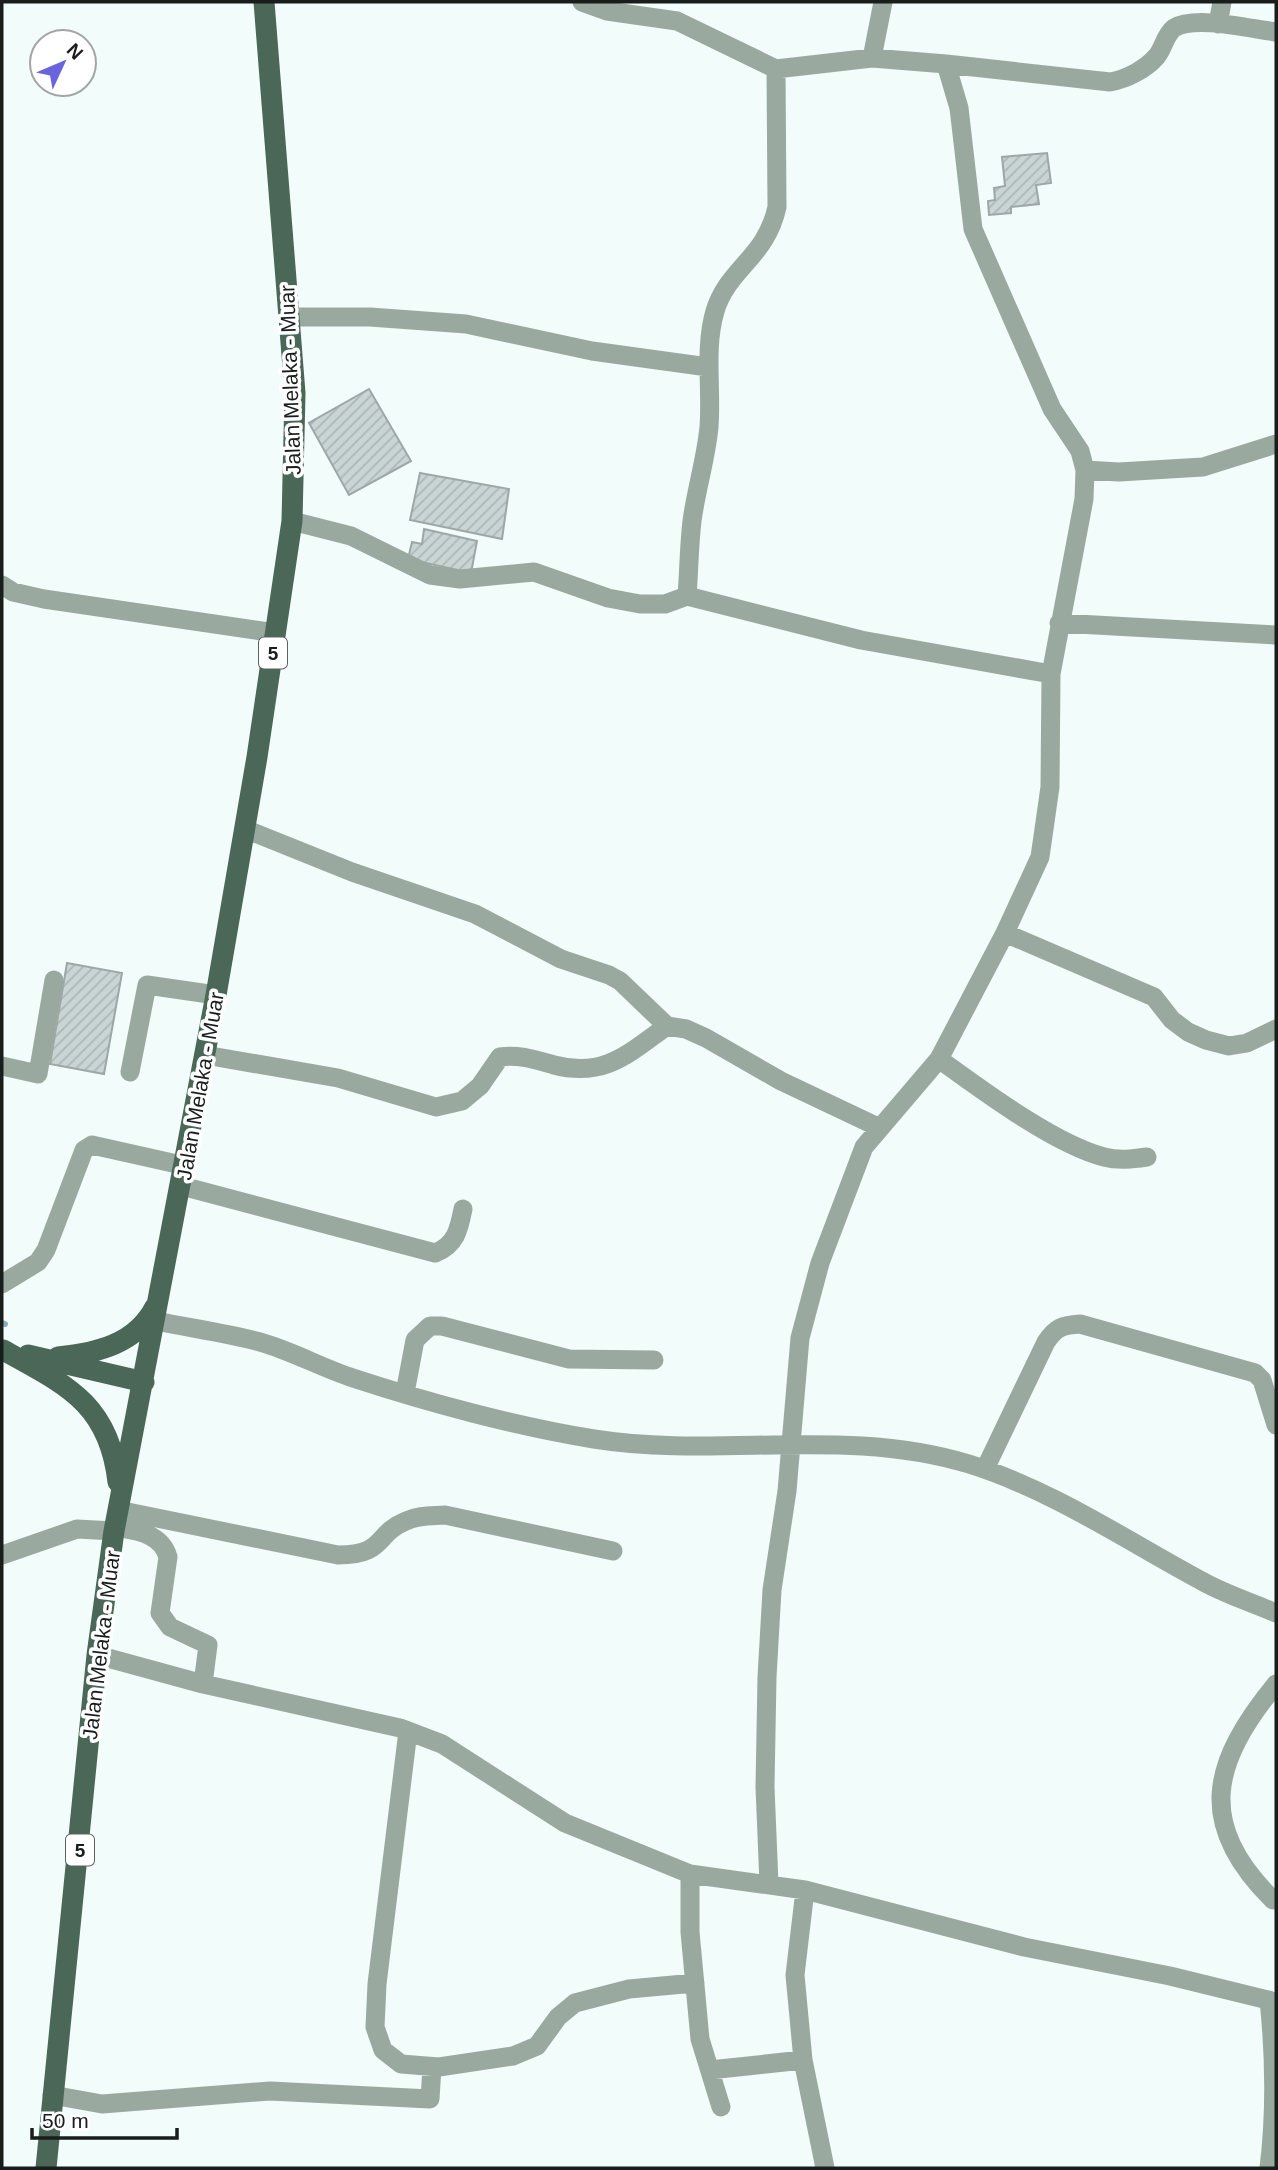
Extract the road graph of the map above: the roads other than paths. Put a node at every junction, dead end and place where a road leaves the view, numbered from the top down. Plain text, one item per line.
1 (264, 2) edge
2 (582, 2) edge
3 (883, 2) edge
4 (1222, 2) edge
5 (1218, 24) junction
6 (1276, 32) edge
7 (872, 58) junction
8 (946, 64) junction
9 (776, 69) junction
10 (289, 317) junction
11 (708, 367) junction
12 (1276, 444) edge
13 (1086, 470) junction
14 (292, 521) junction
15 (2, 584) edge
16 (688, 596) junction
17 (1059, 623) junction
18 (276, 633) junction
19 (1276, 635) edge
20 (1051, 674) junction
21 (245, 829) junction
22 (1005, 933) junction
23 (54, 980) dead end
24 (216, 995) junction
25 (667, 1026) junction
26 (1276, 1029) edge
27 (205, 1055) junction
28 (939, 1059) junction
29 (2, 1066) edge
30 (130, 1072) dead end
31 (878, 1127) junction
32 (1147, 1157) dead end
33 (184, 1176) junction
34 (463, 1209) dead end
35 (2, 1284) edge
36 (160, 1297) junction
37 (156, 1321) junction
38 (2, 1350) edge
39 (42, 1359) junction
40 (654, 1360) dead end
41 (144, 1382) junction
42 (405, 1392) junction
43 (1276, 1425) edge
44 (791, 1443) junction
45 (985, 1469) junction
46 (117, 1518) junction
47 (147, 1525) junction
48 (613, 1551) dead end
49 (2, 1555) edge
50 (1276, 1613) edge
51 (97, 1655) junction
52 (203, 1684) junction
53 (1276, 1684) edge
54 (408, 1731) junction
55 (690, 1874) junction
56 (769, 1884) junction
57 (805, 1890) junction
58 (1273, 1900) dead end
59 (695, 1983) junction
60 (1273, 2001) edge
61 (803, 2060) junction
62 (432, 2067) junction
63 (710, 2070) junction
64 (52, 2095) junction
65 (721, 2107) dead end
66 (46, 2168) edge
67 (825, 2168) edge
68 (1269, 2168) edge

1 - 10 main road, Jalan Melaka - Muar / 5
2 - 9 street
3 - 7 street
4 - 5 street
5 - 6 street
5 - 8 street
7 - 8 street
7 - 9 street
8 - 13 street
9 - 11 street
10 - 11 street
10 - 14 main road, Jalan Melaka - Muar / 5
11 - 16 street
12 - 13 street
13 - 17 street
14 - 16 street
14 - 18 main road, Jalan Melaka - Muar / 5
15 - 18 street
16 - 20 street
17 - 19 street
17 - 20 street
18 - 21 main road, Jalan Melaka - Muar / 5
20 - 22 street
21 - 24 main road, Jalan Melaka - Muar / 5
21 - 25 street
22 - 26 street
22 - 28 street
23 - 29 street
24 - 27 main road, Jalan Melaka - Muar / 5
24 - 30 street
25 - 27 street
25 - 31 street
27 - 33 main road, Jalan Melaka - Muar / 5
28 - 31 street
28 - 32 street
31 - 44 street
33 - 34 street
33 - 35 street
33 - 36 main road, Jalan Melaka - Muar / 5
36 - 37 main road, Jalan Melaka - Muar / 5
36 - 39 main road
37 - 41 main road, Jalan Melaka - Muar / 5
37 - 42 street
38 - 39 main road
38 - 46 main road
39 - 41 main road
40 - 42 street
41 - 46 main road, Jalan Melaka - Muar / 5
42 - 44 street
43 - 45 street
44 - 45 street
44 - 56 street
45 - 50 street
46 - 47 street
46 - 49 street
46 - 51 main road, Jalan Melaka - Muar / 5
47 - 48 street
47 - 52 street
51 - 52 street
51 - 64 main road, Jalan Melaka - Muar / 5
52 - 54 street
53 - 58 street
54 - 55 street
54 - 62 street
55 - 56 street
55 - 59 street
56 - 57 street
57 - 60 street
57 - 61 street
59 - 62 street
59 - 63 street
60 - 68 street
61 - 63 street
61 - 67 street
62 - 64 street
63 - 65 street
64 - 66 main road, Jalan Melaka - Muar / 5

